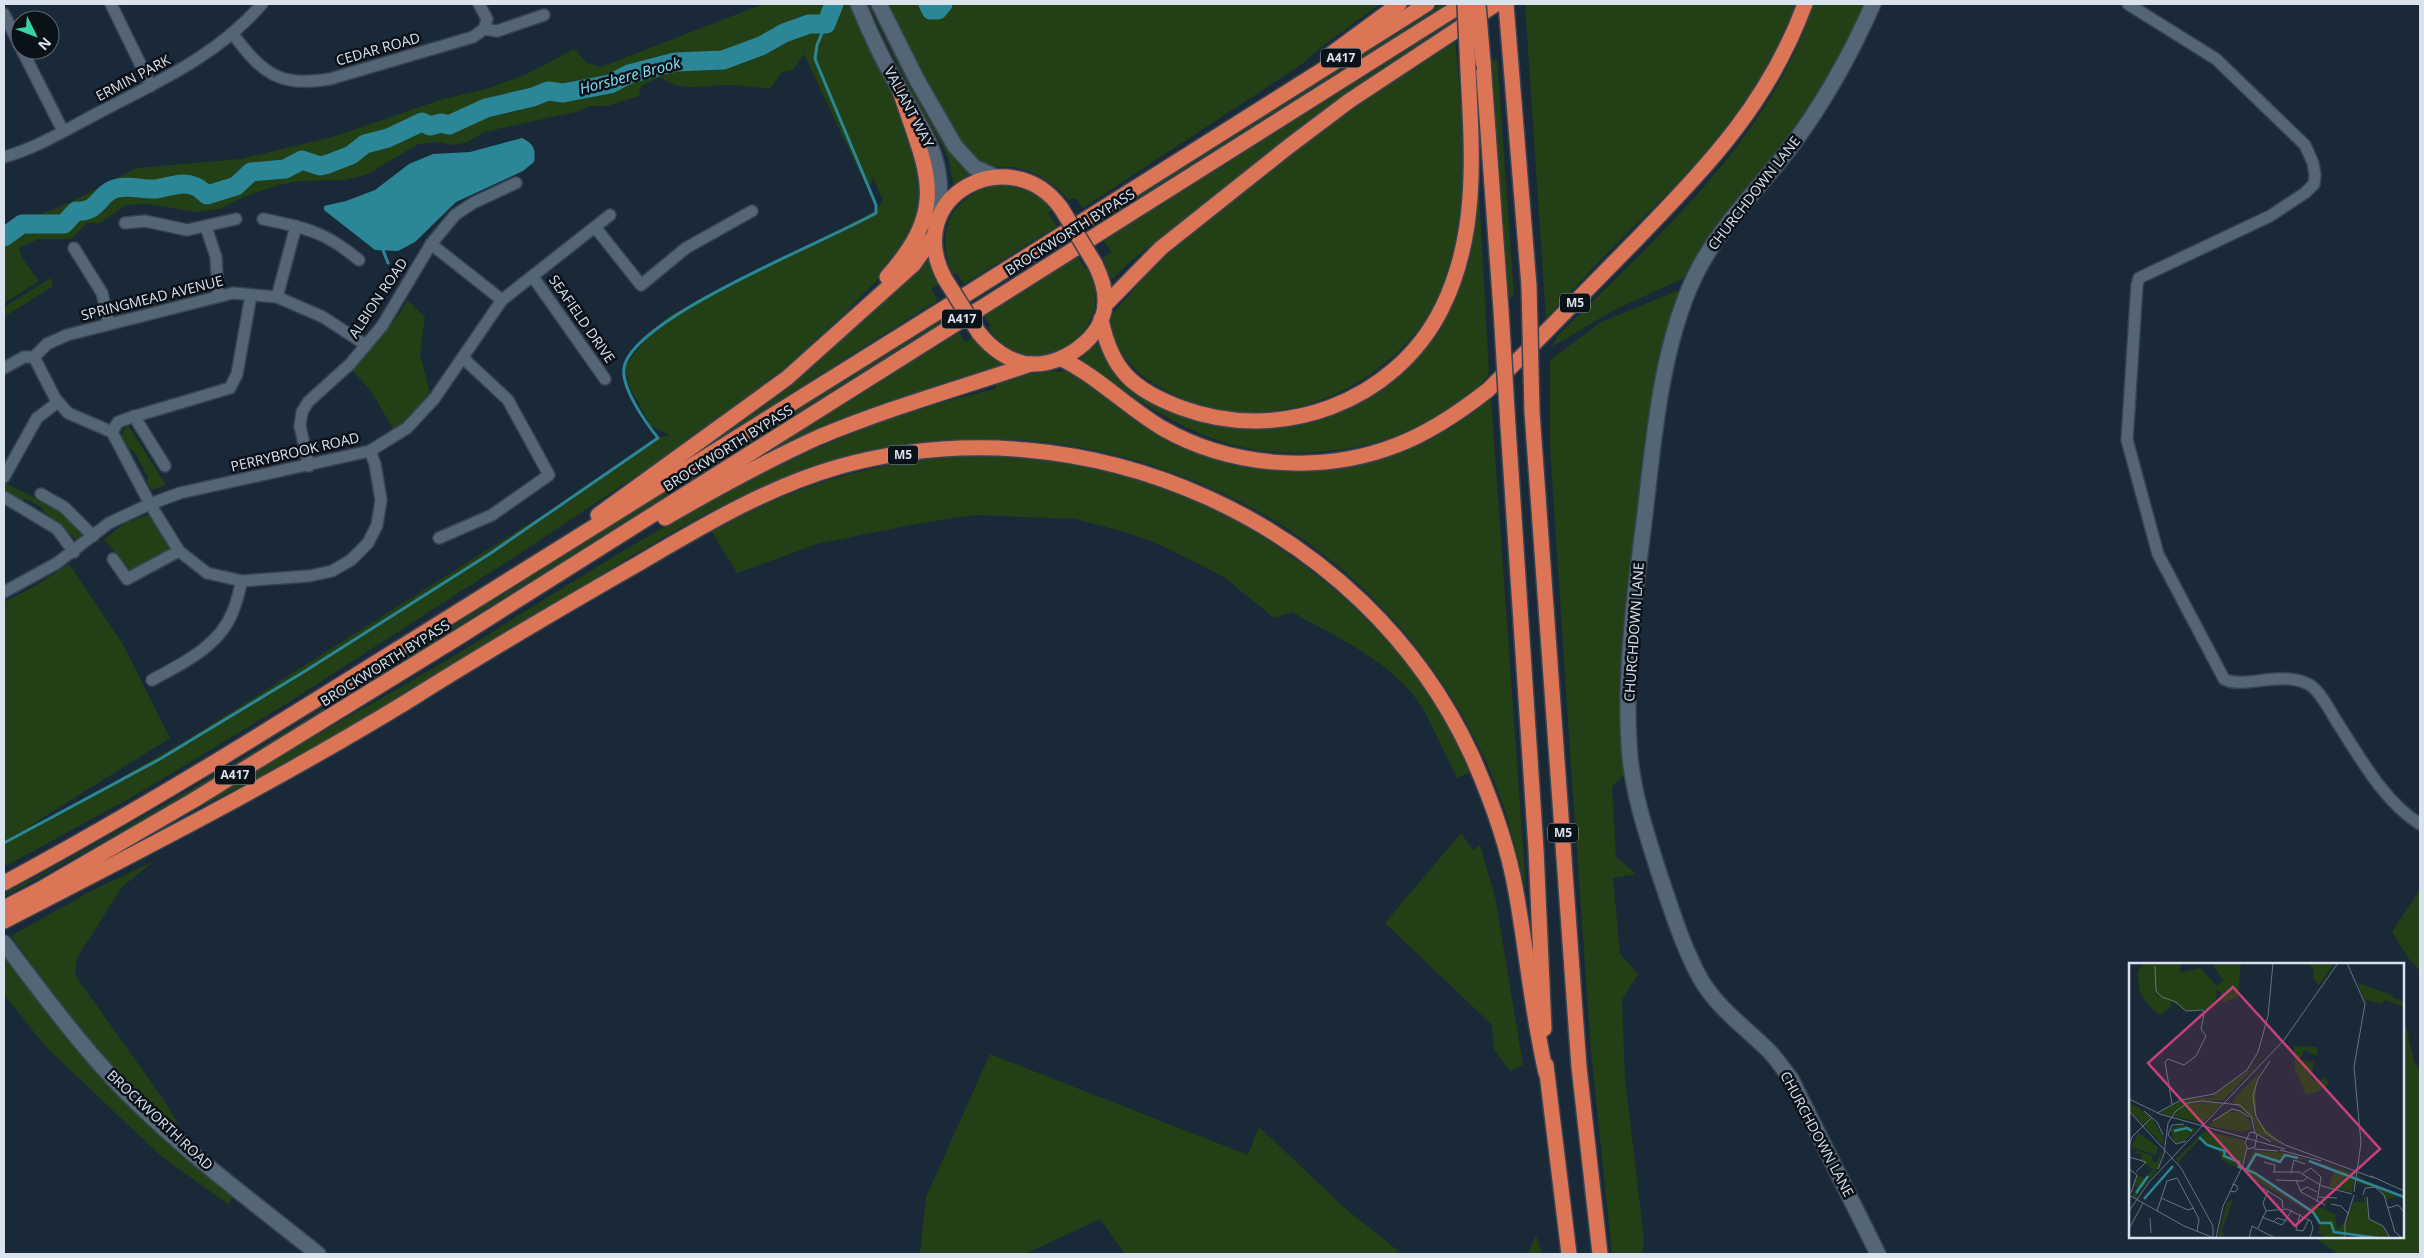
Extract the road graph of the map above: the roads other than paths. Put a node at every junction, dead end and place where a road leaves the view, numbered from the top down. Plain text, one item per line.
1 (111, 4) edge
2 (262, 4) edge
3 (480, 4) edge
4 (879, 4) edge
5 (1399, 4) edge
6 (1427, 4) edge
7 (1464, 4) edge
8 (1478, 4) edge
9 (1496, 4) edge
10 (1506, 4) edge
11 (1805, 4) edge
12 (1873, 4) edge
13 (2128, 4) edge
14 (859, 6) edge
15 (4, 14) edge
16 (544, 15) dead end
17 (10, 26) edge
18 (484, 29) junction
19 (232, 33) junction
20 (27, 60) edge
21 (151, 86) junction
22 (900, 91) junction
23 (1254, 113) junction
24 (63, 131) junction
25 (4, 157) edge
26 (996, 177) junction
27 (516, 183) dead end
28 (752, 211) dead end
29 (610, 215) dead end
30 (938, 215) junction
31 (236, 219) dead end
32 (263, 219) dead end
33 (125, 222) dead end
34 (296, 226) junction
35 (206, 227) junction
36 (594, 227) junction
37 (934, 236) junction
38 (432, 244) junction
39 (74, 248) dead end
40 (359, 260) dead end
41 (534, 276) junction
42 (218, 295) junction
43 (251, 295) junction
44 (277, 297) junction
45 (502, 300) junction
46 (1103, 312) junction
47 (849, 322) junction
48 (109, 324) junction
49 (366, 345) junction
50 (34, 357) junction
51 (462, 358) junction
52 (1062, 359) junction
53 (1031, 364) junction
54 (4, 368) edge
55 (605, 379) dead end
56 (58, 402) junction
57 (134, 416) junction
58 (112, 432) junction
59 (370, 451) junction
60 (165, 466) dead end
61 (308, 466) junction
62 (4, 477) edge
63 (41, 494) dead end
64 (4, 497) edge
65 (150, 504) junction
66 (93, 536) junction
67 (439, 538) dead end
68 (179, 551) junction
69 (74, 552) junction
70 (113, 559) dead end
71 (242, 581) junction
72 (4, 592) edge
73 (453, 615) junction
74 (462, 635) junction
75 (152, 680) dead end
76 (2420, 824) edge
77 (4, 883) edge
78 (4, 908) edge
79 (4, 921) edge
80 (4, 943) edge
81 (1546, 1073) junction
82 (318, 1254) edge
83 (1569, 1254) edge
84 (1600, 1254) edge
85 (1878, 1254) edge

1 - 21 street
2 - 19 street, ERMIN PARK
3 - 18 street
4 - 26 street, VALIANT WAY
5 - 23 highway
6 - 23 highway, BROCKWORTH BYPASS / A417
7 - 46 highway, bridge
7 - 74 highway, BROCKWORTH BYPASS / A417
8 - 81 highway, M5, bridge
9 - 46 highway
10 - 84 highway, M5, bridge
11 - 52 highway, M5
12 - 85 street, CHURCHDOWN LANE
13 - 76 street
14 - 22 street, VALIANT WAY
15 - 17 street
16 - 18 street, CEDAR ROAD
18 - 19 street, CEDAR ROAD
19 - 21 street, ERMIN PARK
20 - 24 street
21 - 24 street, ERMIN PARK
22 - 30 street, VALIANT WAY
22 - 47 highway
23 - 73 highway, BROCKWORTH BYPASS / A417
24 - 25 street, ERMIN PARK
26 - 30 highway
26 - 46 highway, bridge
27 - 38 street, ALBION ROAD
28 - 36 street
29 - 36 street, PERRYBROOK ROAD
30 - 37 highway
31 - 35 street
32 - 34 street
33 - 35 street
34 - 40 street
34 - 44 street
35 - 42 street
36 - 41 street, PERRYBROOK ROAD
37 - 47 highway
37 - 53 highway, bridge
38 - 45 street
38 - 49 street, ALBION ROAD
39 - 48 street
41 - 45 street, PERRYBROOK ROAD
41 - 55 street, SEAFIELD DRIVE
42 - 43 street, SPRINGMEAD AVENUE
42 - 48 street, SPRINGMEAD AVENUE
43 - 44 street, SPRINGMEAD AVENUE
43 - 57 street
44 - 49 street, SPRINGMEAD AVENUE
45 - 51 street, PERRYBROOK ROAD
46 - 52 highway
47 - 73 highway
48 - 50 street, SPRINGMEAD AVENUE
49 - 61 street, ALBION ROAD
50 - 54 street, SPRINGMEAD AVENUE
50 - 56 street
51 - 59 street, PERRYBROOK ROAD
51 - 67 street
52 - 53 highway
53 - 74 highway
56 - 58 street
56 - 62 street
57 - 58 street
57 - 60 street
58 - 65 street
59 - 61 street, PERRYBROOK ROAD
59 - 71 street
61 - 65 street, PERRYBROOK ROAD
63 - 66 street
64 - 69 street
65 - 66 street, PERRYBROOK ROAD
65 - 68 street
66 - 69 street, PERRYBROOK ROAD
68 - 70 street
68 - 71 street
69 - 72 street, PERRYBROOK ROAD
71 - 75 street
73 - 77 highway, BROCKWORTH BYPASS / A417
74 - 78 highway, BROCKWORTH BYPASS / A417
79 - 81 highway, M5
80 - 82 street, BROCKWORTH ROAD
81 - 83 highway, M5

